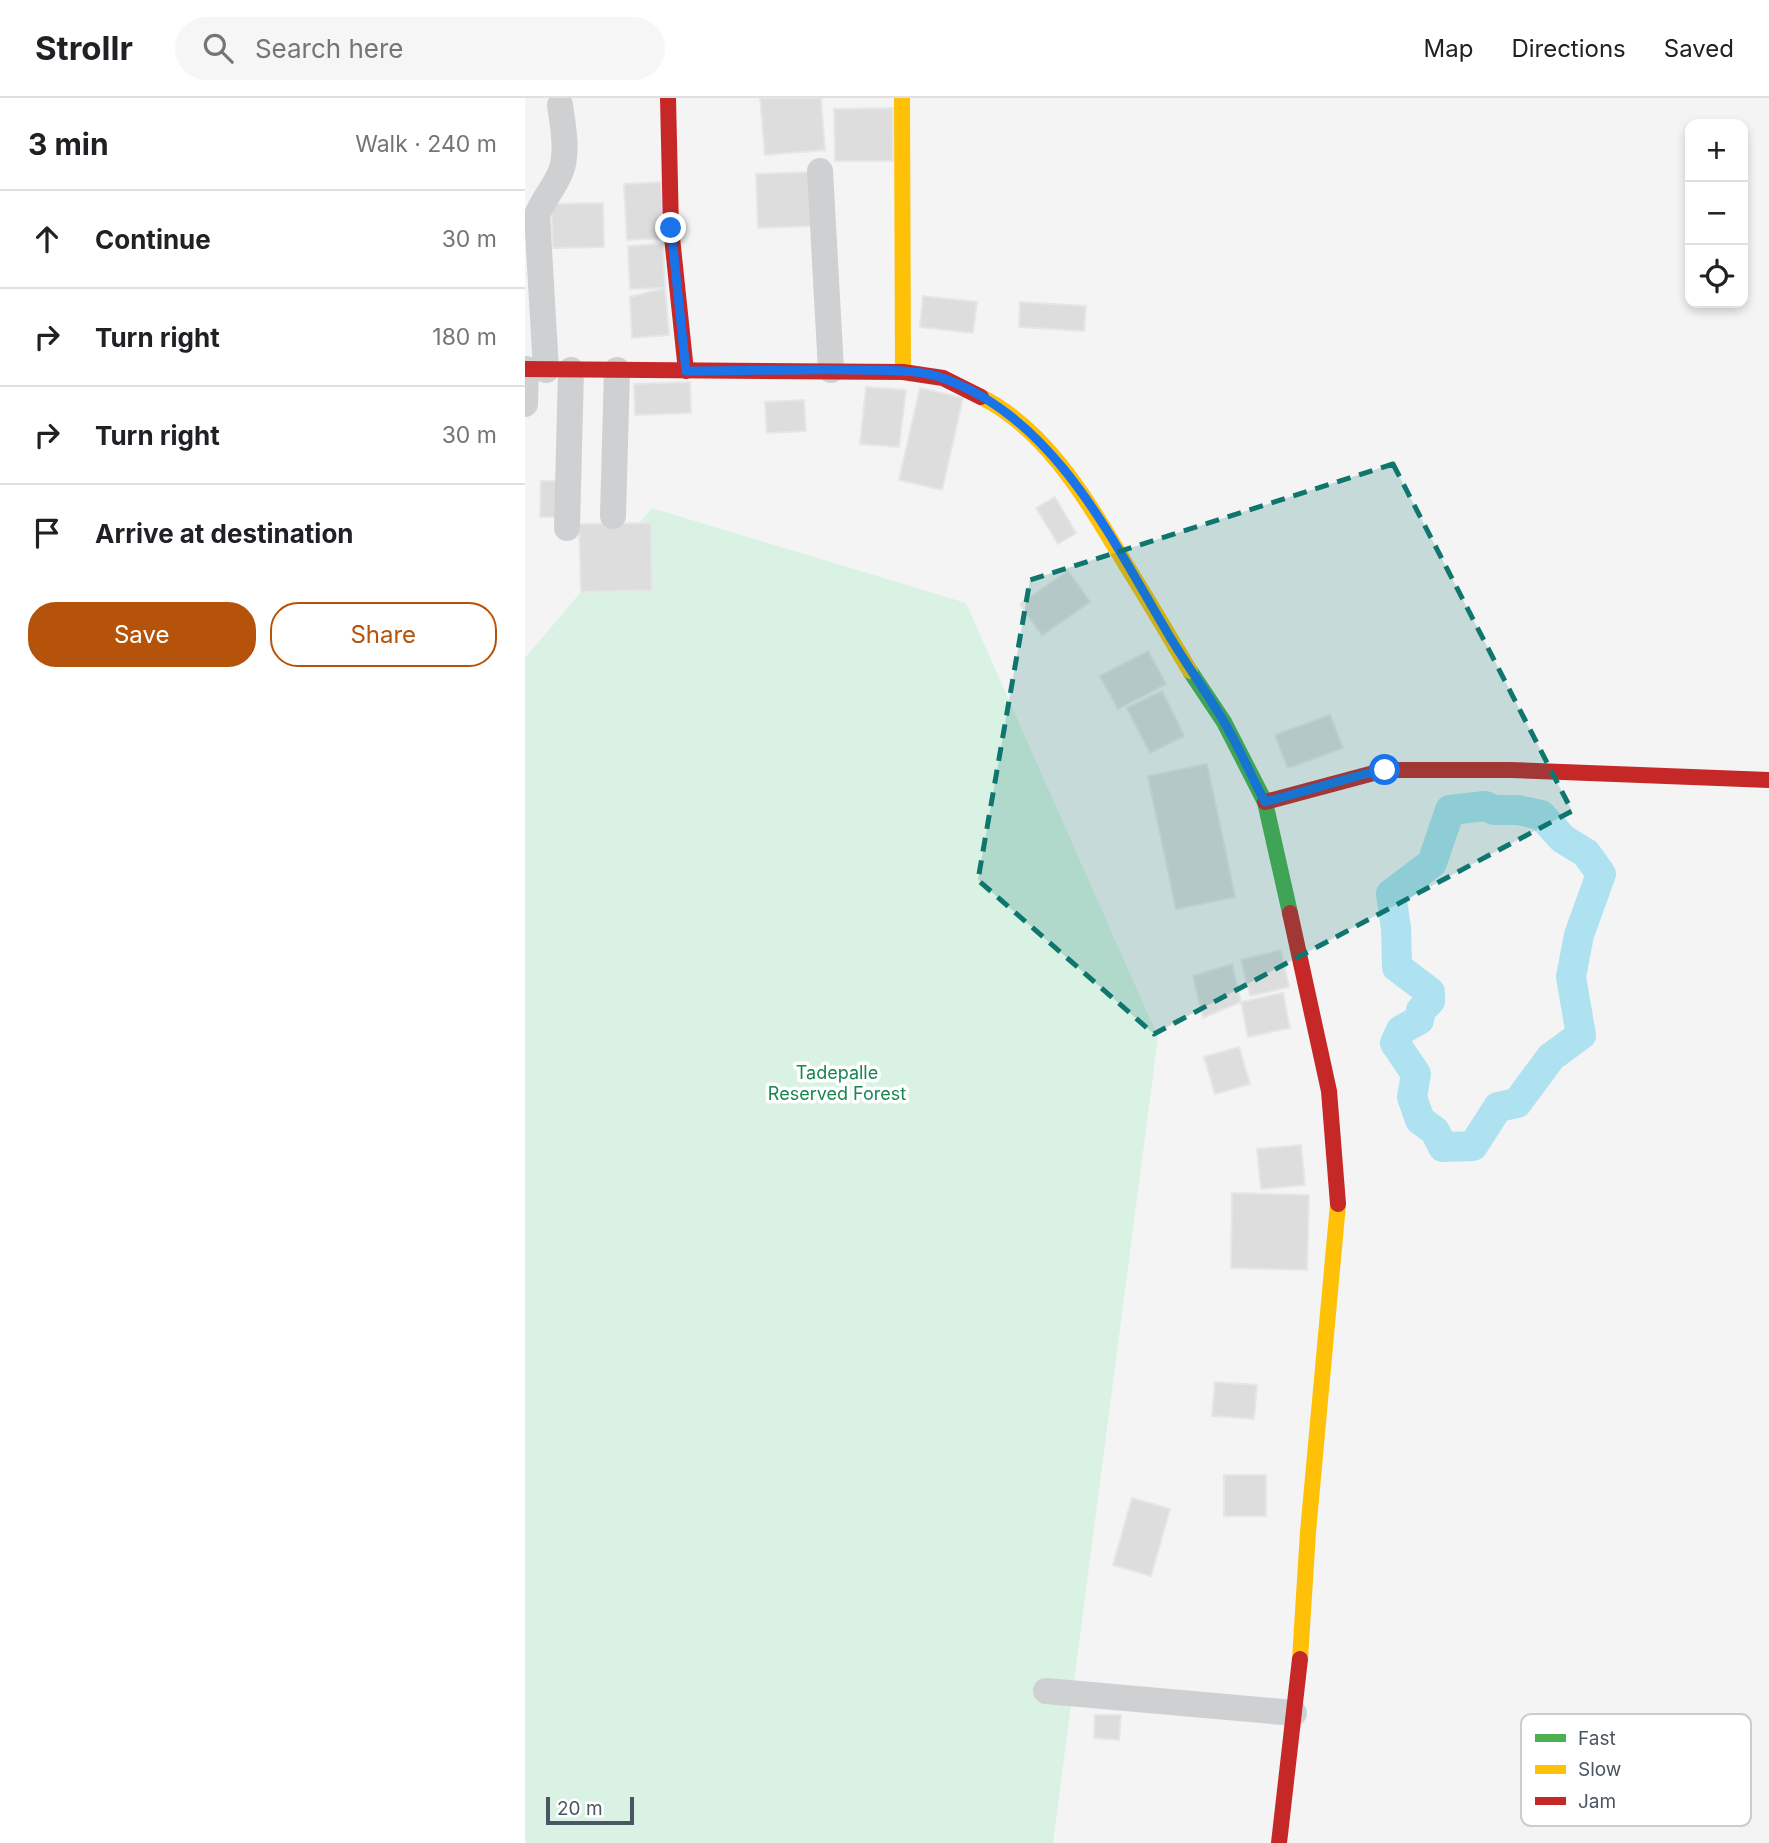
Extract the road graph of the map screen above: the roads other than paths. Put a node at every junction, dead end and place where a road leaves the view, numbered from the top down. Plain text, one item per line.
1 (667, 98) edge
2 (902, 98) edge
3 (561, 105) dead end
4 (820, 171) dead end
5 (542, 369) edge
6 (617, 370) junction
7 (831, 370) junction
8 (686, 371) junction
9 (903, 372) junction
10 (525, 404) edge
11 (613, 516) dead end
12 (566, 528) dead end
13 (1769, 780) edge
14 (1265, 802) junction
15 (1046, 1691) dead end
16 (1294, 1713) junction
17 (1279, 1843) edge

1 - 8 street
2 - 9 street
3 - 5 street
4 - 7 street
5 - 6 street
5 - 10 street
5 - 12 street
6 - 8 street
6 - 11 street
7 - 8 street
7 - 9 street
9 - 14 street
13 - 14 street
14 - 16 street
15 - 16 street
16 - 17 street

